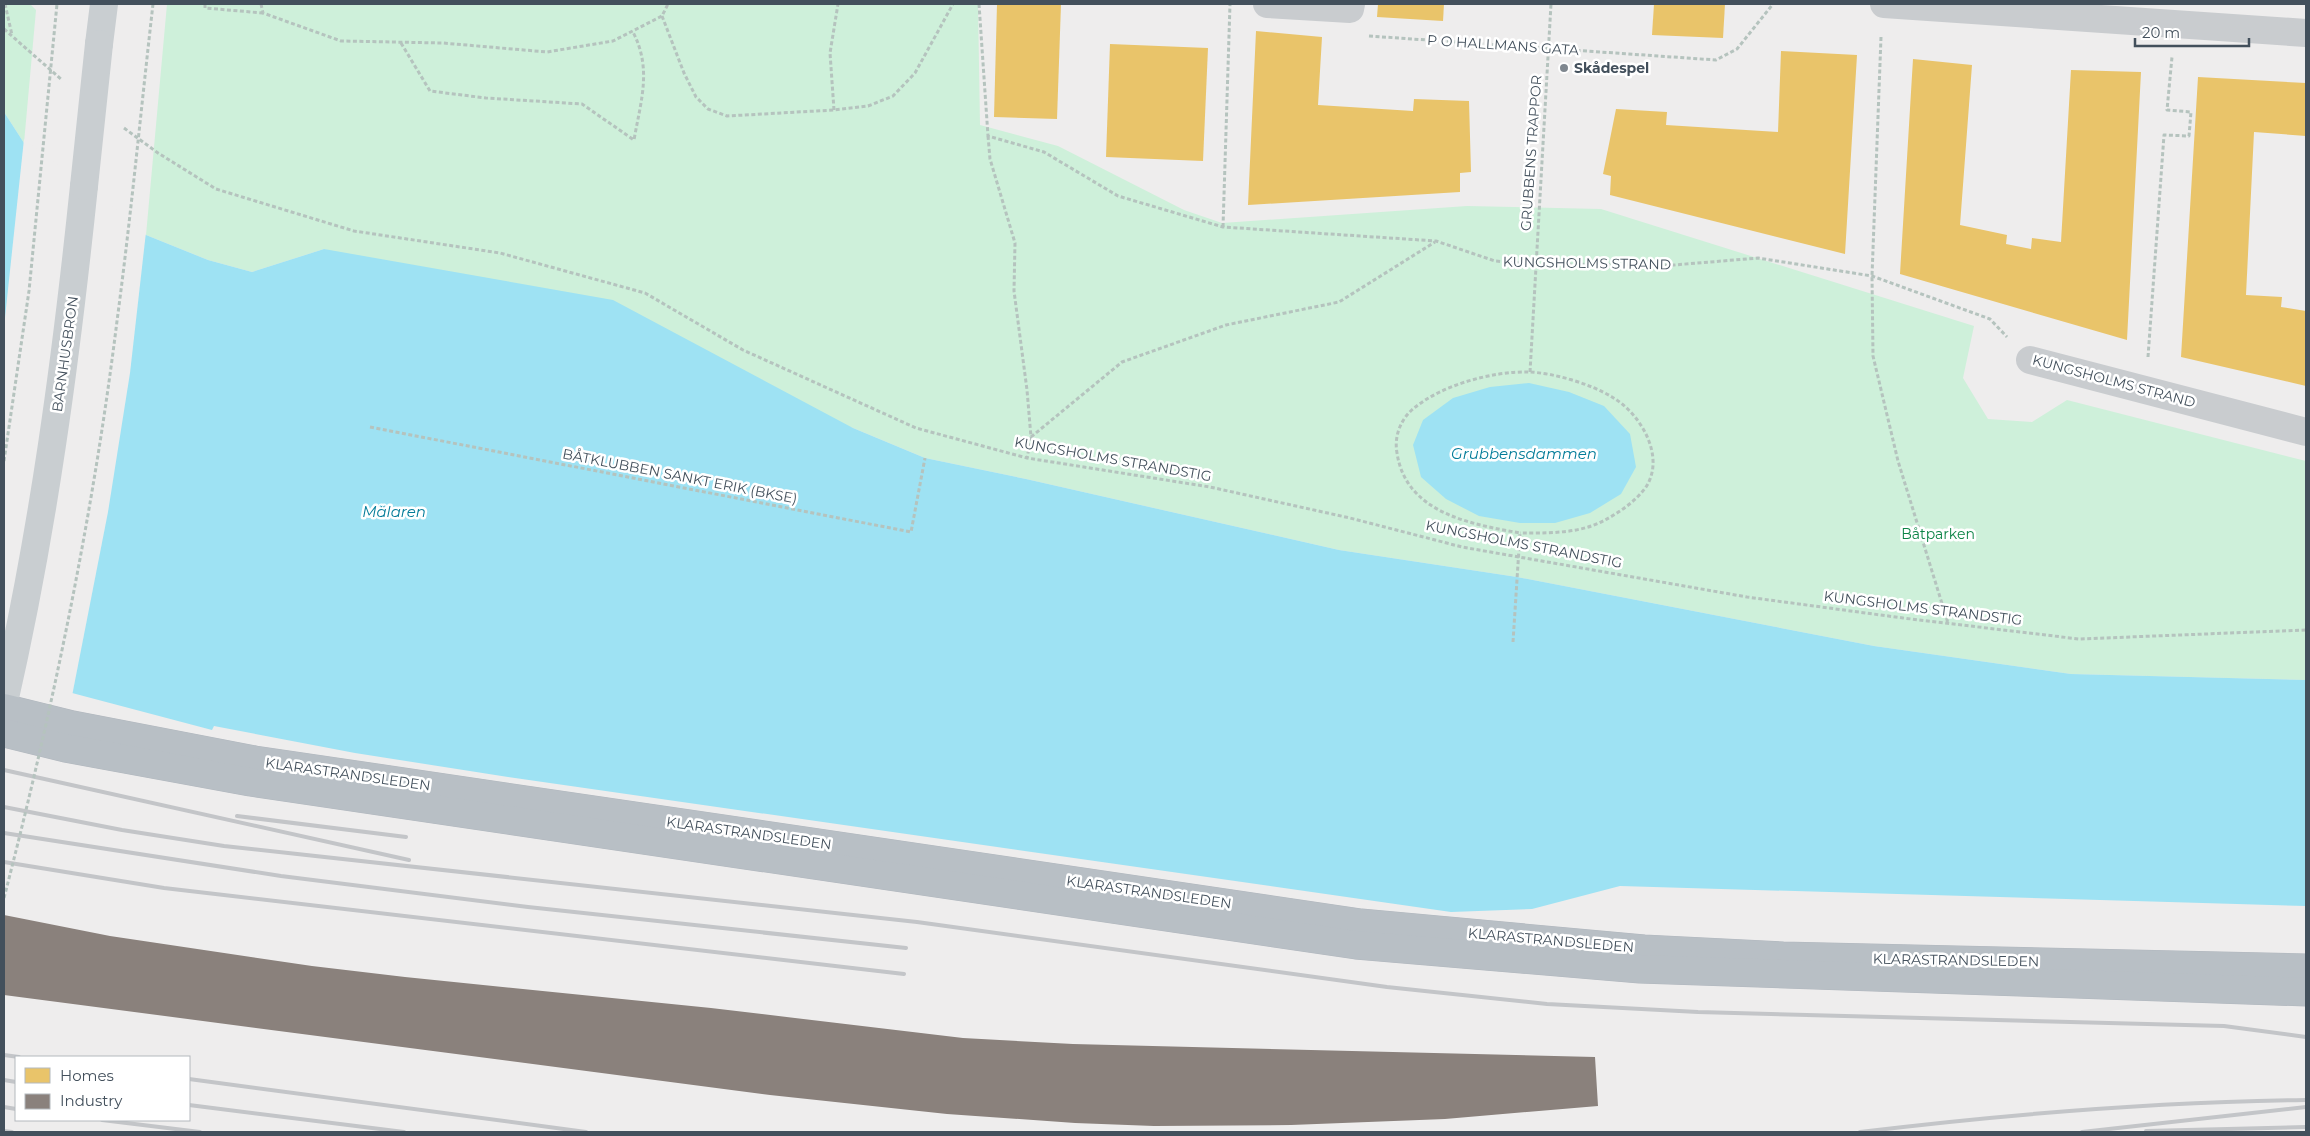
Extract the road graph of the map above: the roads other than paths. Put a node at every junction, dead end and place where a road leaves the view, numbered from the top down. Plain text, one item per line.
1 (104, 4) edge
2 (1267, 4) edge
3 (1884, 4) edge
4 (1350, 6) edge
5 (2306, 32) edge
6 (2030, 360) road end
7 (2306, 432) edge
8 (4, 702) edge
9 (4, 708) edge
10 (4, 733) edge
11 (2306, 968) edge
12 (2306, 992) edge

1 - 8 street, BARNHUSBRON, bridge
2 - 4 street
3 - 5 street
6 - 7 street, KUNGSHOLMS STRAND
9 - 11 highway, KLARASTRANDSLEDEN
10 - 12 highway, KLARASTRANDSLEDEN

